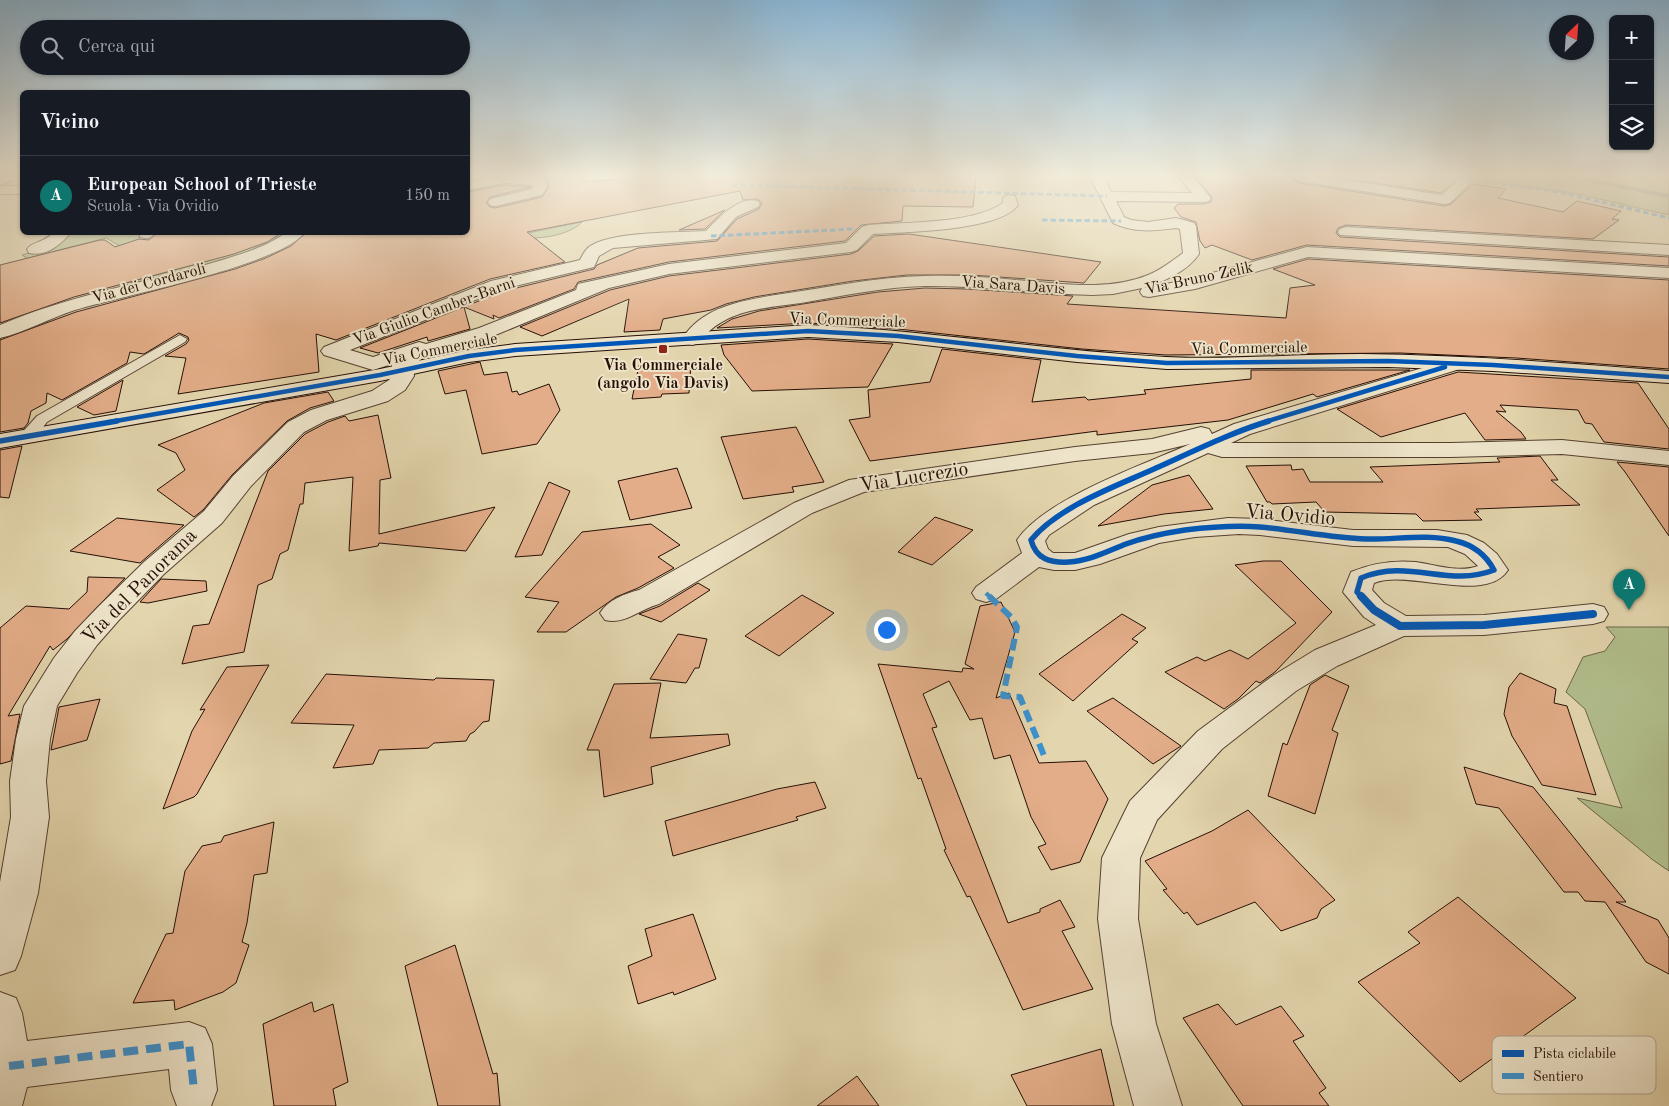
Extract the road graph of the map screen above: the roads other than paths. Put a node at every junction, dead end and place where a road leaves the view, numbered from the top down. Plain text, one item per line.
1 (717, 229) edge
2 (885, 229) edge
3 (1188, 229) edge
4 (1346, 232) dead end
5 (60, 235) edge
6 (273, 235) edge
7 (292, 235) edge
8 (35, 250) dead end
9 (1669, 250) edge
10 (187, 261) dead end
11 (1669, 273) edge
12 (601, 286) junction
13 (1086, 291) junction
14 (0, 332) edge
15 (180, 339) dead end
16 (692, 339) junction
17 (1456, 364) junction
18 (402, 370) junction
19 (366, 372) junction
20 (1669, 377) edge
21 (1242, 429) junction
22 (26, 436) junction
23 (0, 441) edge
24 (1206, 446) junction
25 (1669, 458) edge
26 (1036, 556) junction
27 (986, 593) dead end
28 (615, 612) dead end
29 (1593, 614) dead end
30 (1400, 626) junction
31 (0, 956) edge
32 (0, 1012) edge
33 (4, 1085) edge
34 (194, 1090) dead end
35 (1158, 1106) edge

1 - 19 street, Via Giulio Camber-Barni
2 - 12 street
3 - 13 street, Via Sara Davis
4 - 9 street
5 - 8 street
6 - 10 street, Via dei Cordaroli
7 - 14 street, Via dei Cordaroli
11 - 13 street, Via Bruno Zelik
12 - 18 street, Via del Panorama
12 - 19 street
13 - 16 street, Via Sara Davis
15 - 22 lane
16 - 17 street, Via Commerciale
16 - 18 street, Via Commerciale
17 - 20 street, Via Commerciale
17 - 21 street
18 - 19 street, Via Commerciale
18 - 31 street, Via del Panorama
19 - 22 street, Via Commerciale
21 - 24 street
21 - 28 street, Via Lucrezio
22 - 23 street, Via Commerciale
24 - 25 street
24 - 26 street
26 - 27 street
26 - 30 street, Via Ovidio
29 - 30 street
30 - 35 street
32 - 33 street
33 - 34 street

